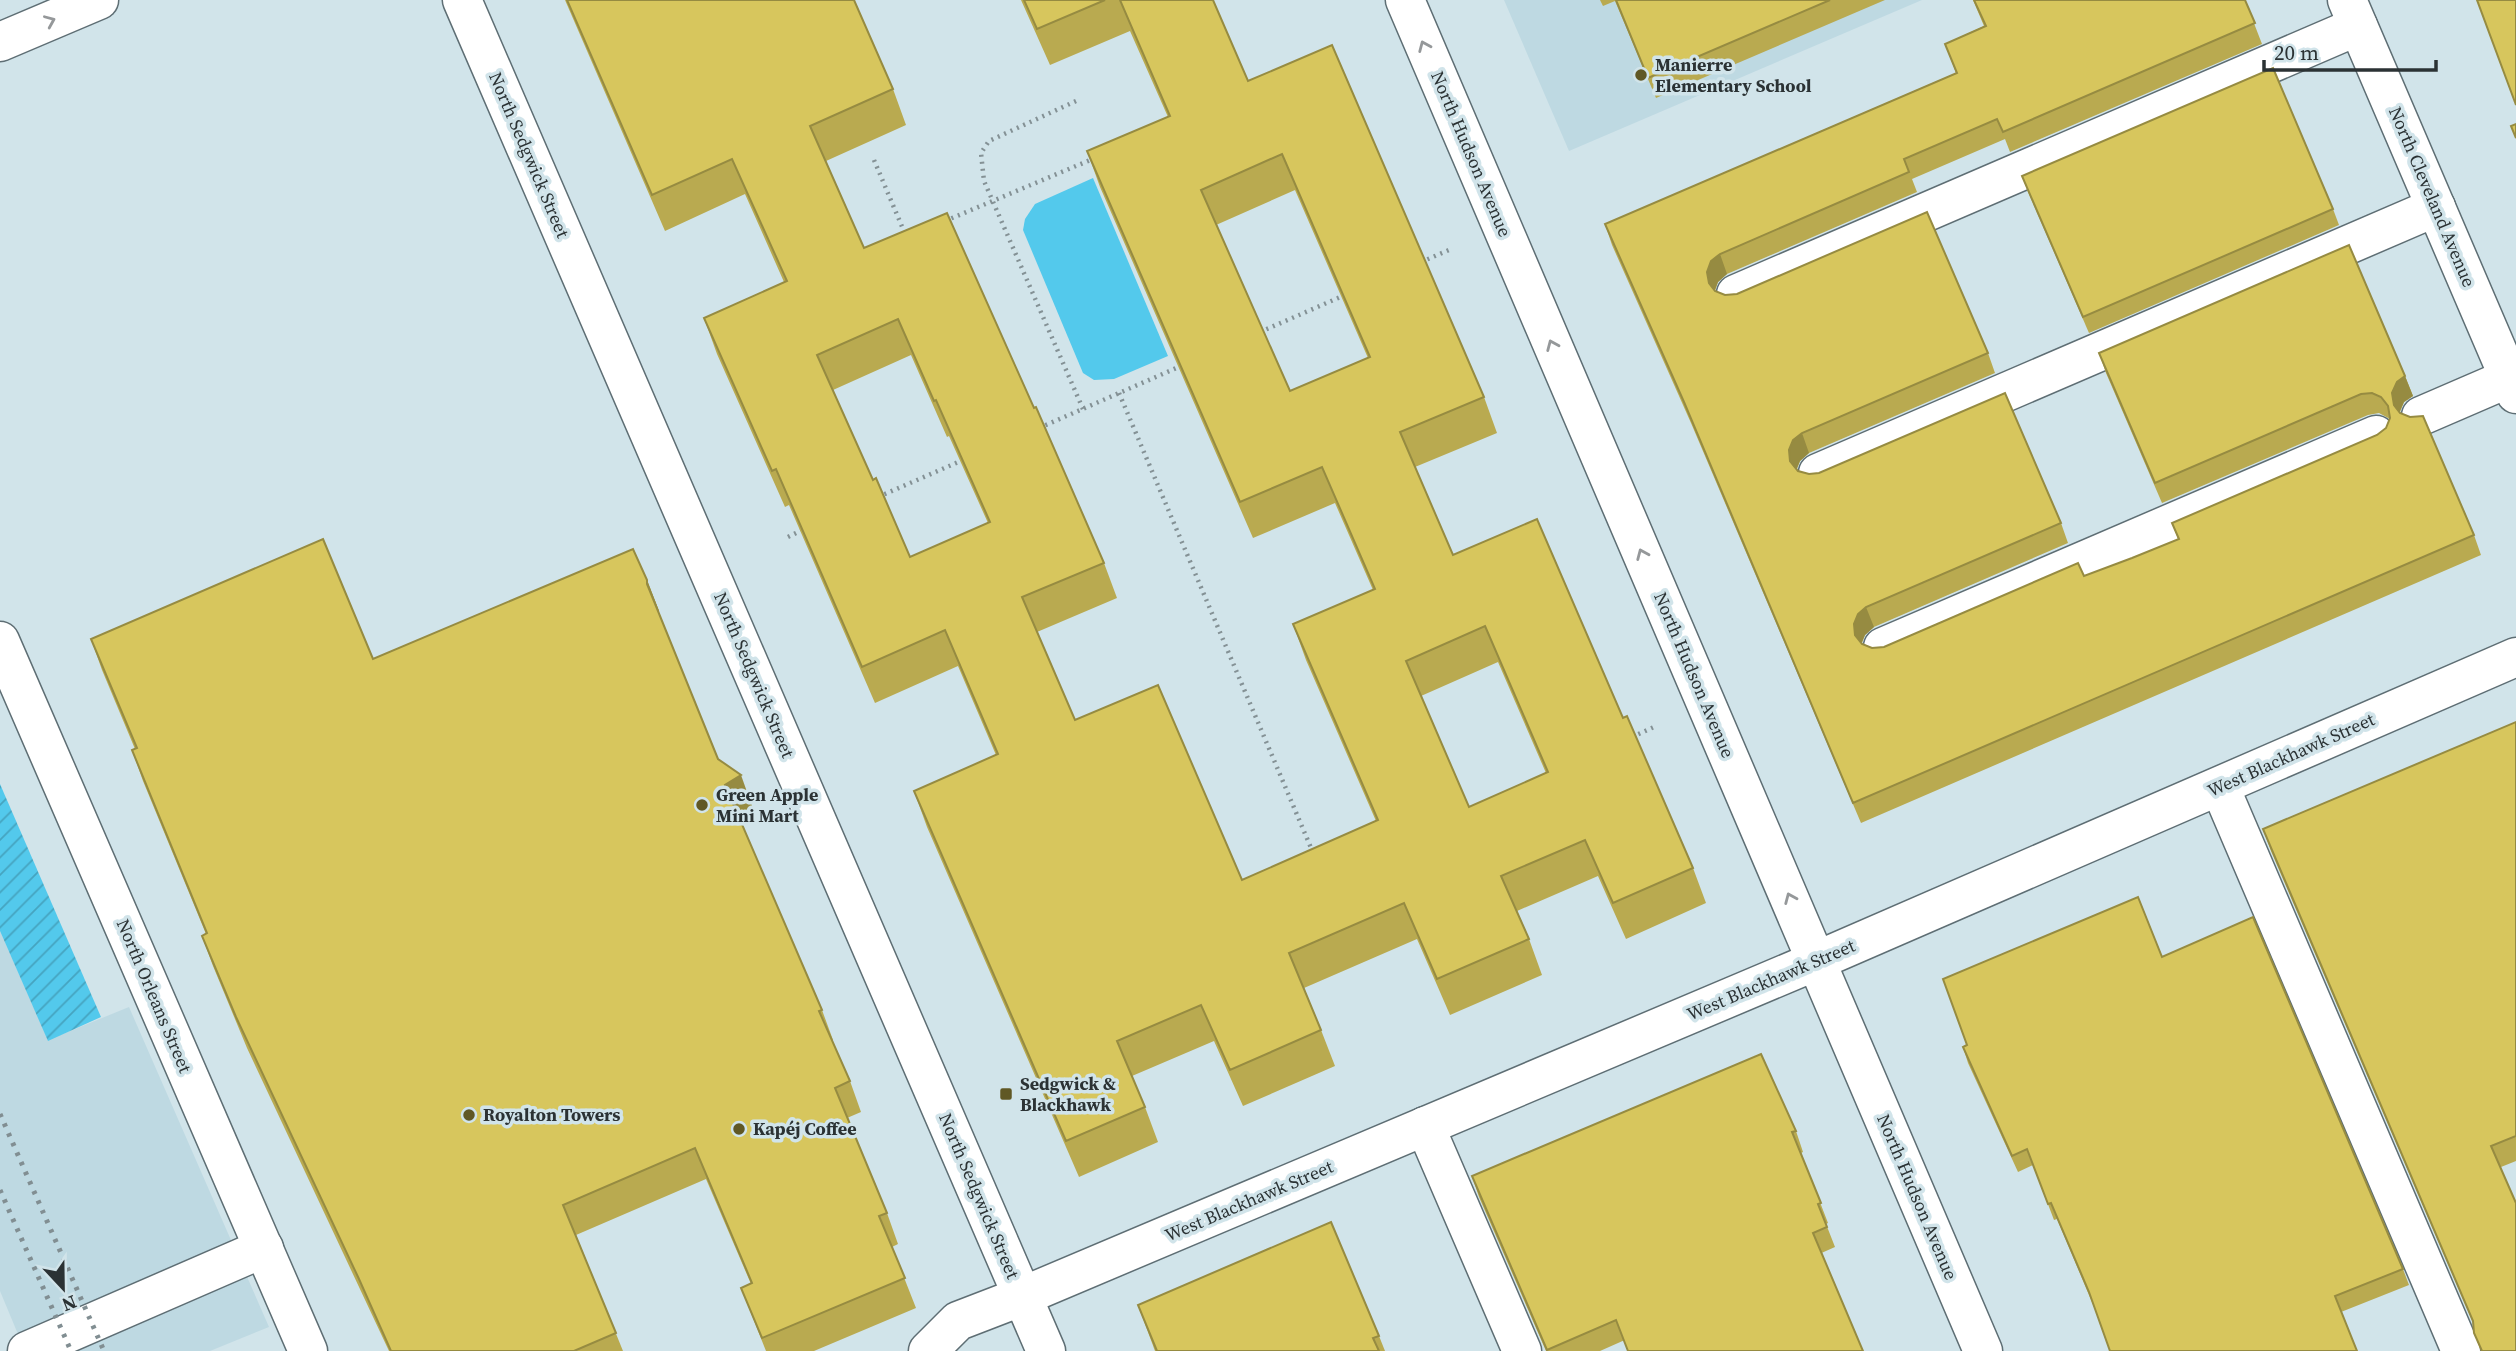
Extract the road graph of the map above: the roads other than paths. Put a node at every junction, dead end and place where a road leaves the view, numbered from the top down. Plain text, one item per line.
1 (99, 0) edge
2 (462, 0) edge
3 (1405, 0) edge
4 (2353, 13) edge
5 (0, 42) edge
6 (2436, 206) junction
7 (1736, 294) edge
8 (2513, 386) edge
9 (2421, 416) edge
10 (2376, 435) edge
11 (1818, 473) edge
12 (0, 641) edge
13 (1883, 647) edge
14 (2516, 657) edge
15 (2220, 787) junction
16 (1816, 961) junction
17 (1425, 1126) junction
18 (264, 1248) junction
19 (1023, 1296) junction
20 (27, 1351) edge
21 (308, 1351) edge
22 (928, 1351) edge
23 (1046, 1351) edge
24 (1522, 1351) edge
25 (1983, 1351) edge
26 (2461, 1351) edge

5 -> 1 street
2 - 19 street, North Sedgwick Street
16 -> 3 street, North Hudson Avenue
4 - 6 street, North Cleveland Avenue
4 - 7 street
6 - 8 street, North Cleveland Avenue
6 - 11 street
8 - 9 street
10 - 13 street
12 - 18 street, North Orleans Street
14 - 15 street, West Blackhawk Street
15 - 16 street, West Blackhawk Street
15 - 26 street
16 - 17 street, West Blackhawk Street
16 - 25 street, North Hudson Avenue
17 - 19 street, West Blackhawk Street
17 - 24 street
18 - 20 street
18 - 21 street, North Orleans Street
19 - 22 street, West Blackhawk Street
19 - 23 street, North Sedgwick Street

